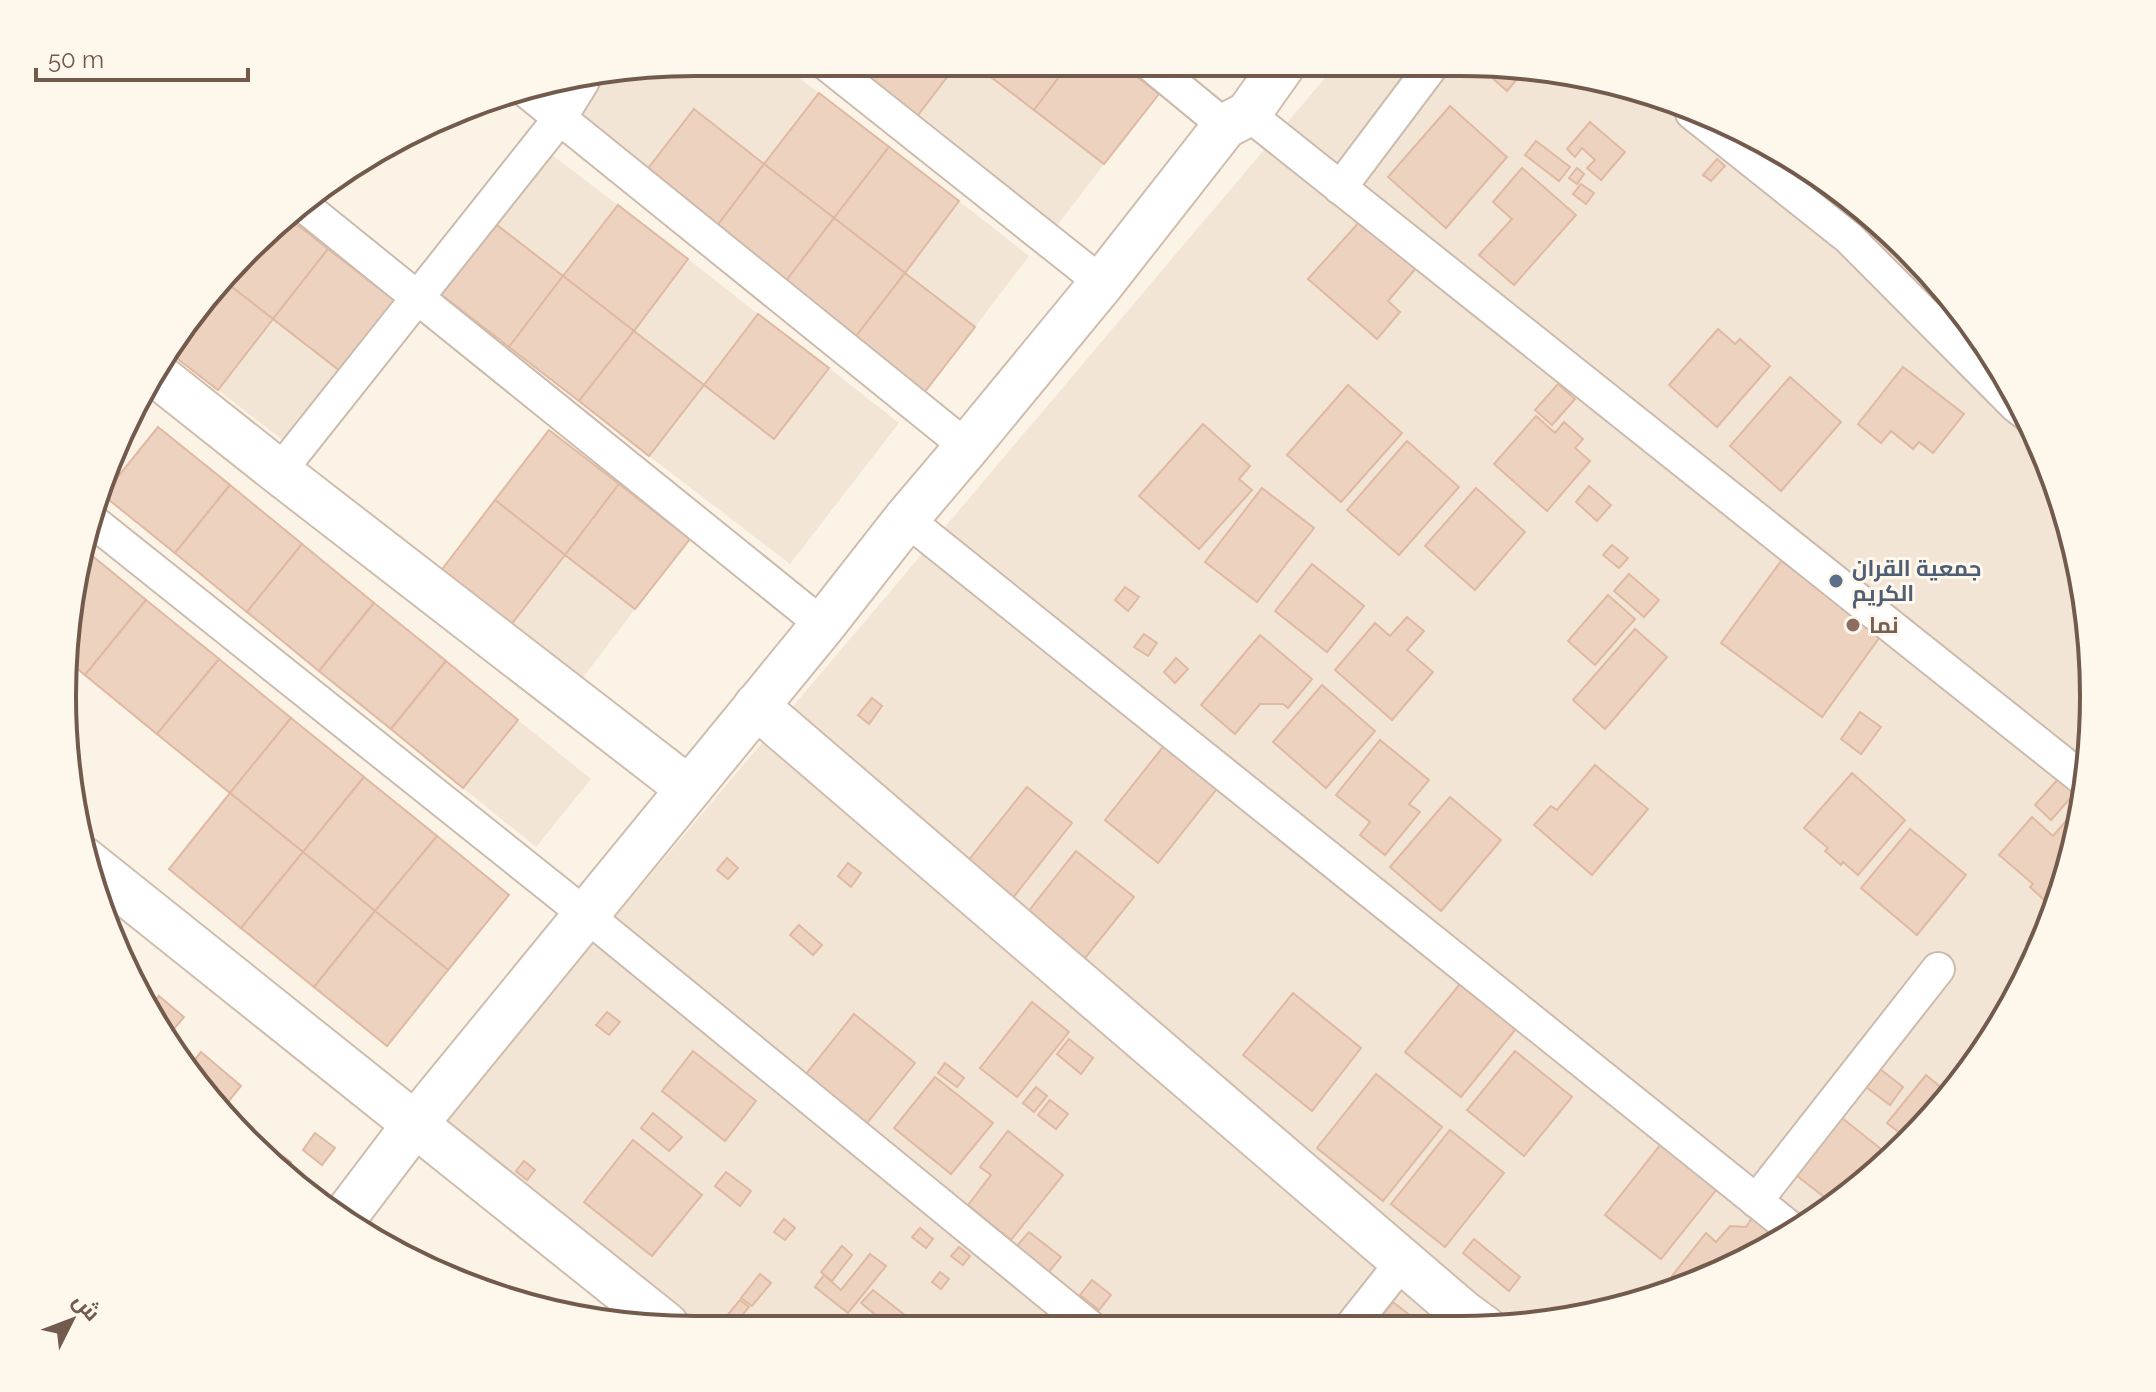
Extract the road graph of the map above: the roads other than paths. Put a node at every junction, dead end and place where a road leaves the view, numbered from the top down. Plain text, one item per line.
1 (841, 76) edge
2 (1168, 76) edge
3 (1273, 76) edge
4 (1424, 76) edge
5 (579, 87) edge
6 (534, 98) edge
7 (560, 118) junction
8 (1236, 120) junction
9 (1715, 131) edge
10 (1340, 188) junction
11 (310, 211) edge
12 (1102, 283) junction
13 (418, 298) junction
14 (163, 380) edge
15 (1998, 388) edge
16 (967, 447) junction
17 (279, 472) junction
18 (906, 519) junction
19 (100, 527) edge
20 (823, 625) junction
21 (756, 706) junction
22 (2075, 773) edge
23 (689, 789) junction
24 (103, 875) edge
25 (586, 915) junction
26 (1938, 969) dead end
27 (415, 1124) junction
28 (1756, 1201) junction
29 (350, 1210) edge
30 (1785, 1224) edge
31 (1403, 1261) junction
32 (653, 1315) edge
33 (1077, 1316) edge
34 (1359, 1316) edge
35 (1467, 1316) edge

1 - 12 street
2 - 8 street
3 - 8 street
4 - 10 street
5 - 7 street
6 - 7 street
7 - 13 street
7 - 16 street
8 - 10 street
8 - 12 street
9 - 15 street
10 - 22 street
11 - 13 street
12 - 16 street
13 - 17 street
13 - 20 street
14 - 17 street
16 - 18 street
17 - 23 street
18 - 20 street
18 - 28 street
19 - 25 street
20 - 21 street
21 - 23 street
21 - 31 street
23 - 25 street
24 - 27 street
25 - 27 street
25 - 33 street
26 - 28 street
27 - 29 street
27 - 32 street
28 - 30 street
31 - 34 street
31 - 35 street

